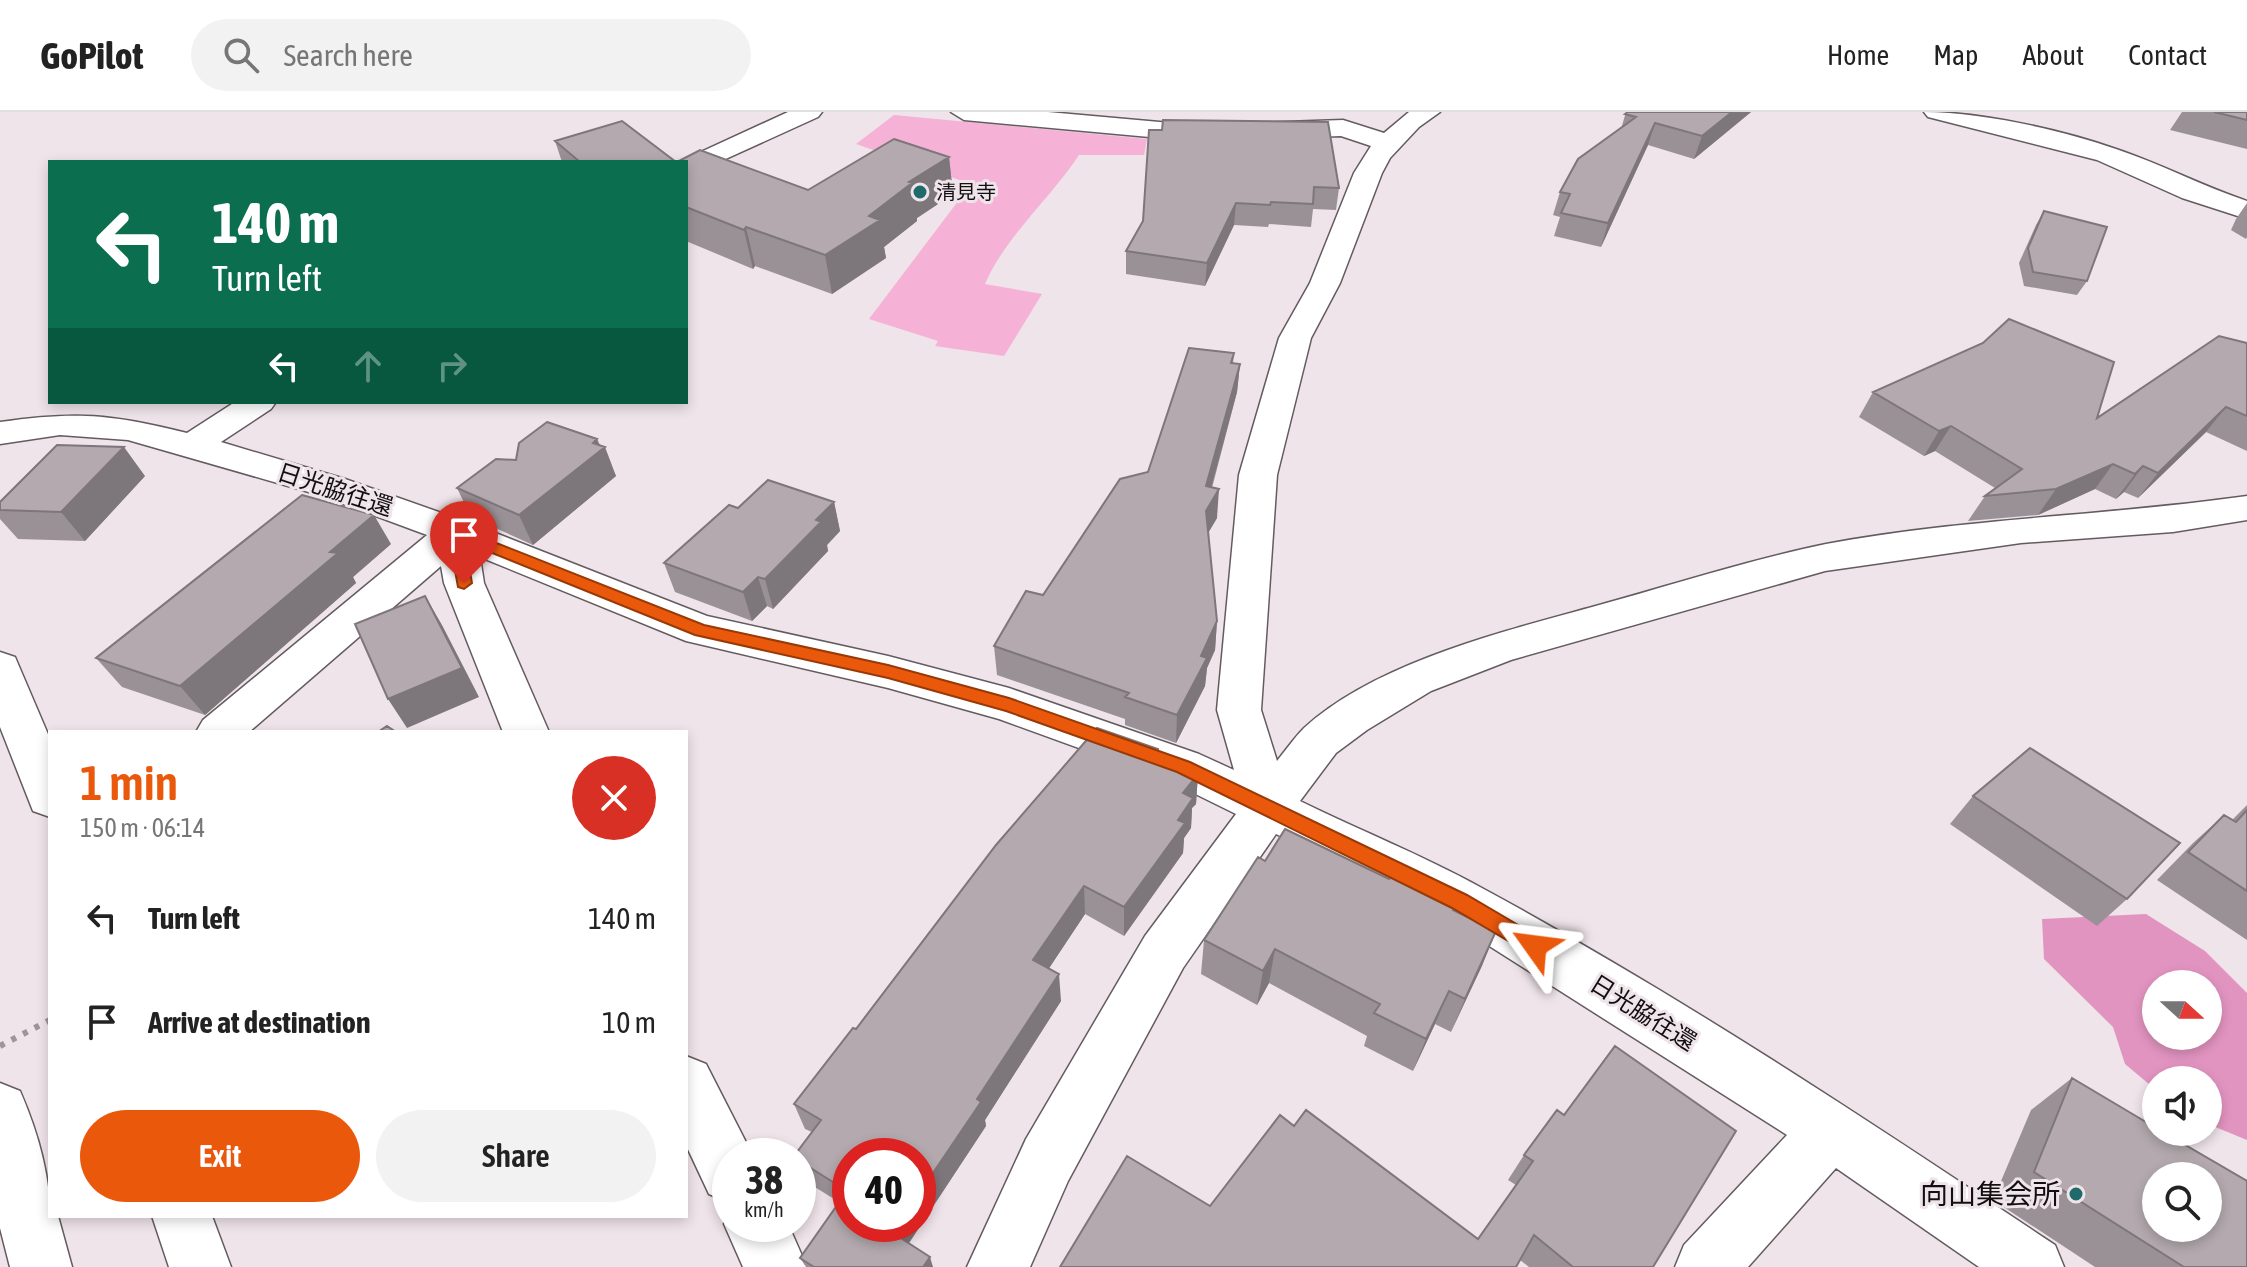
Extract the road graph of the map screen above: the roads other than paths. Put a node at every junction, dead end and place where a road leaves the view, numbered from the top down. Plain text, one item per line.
1 (809, 112) edge
2 (964, 112) edge
3 (1427, 112) edge
4 (1937, 112) edge
5 (1390, 144) junction
6 (688, 168) edge
7 (2247, 210) edge
8 (256, 404) edge
9 (0, 433) edge
10 (192, 445) junction
11 (2247, 508) edge
12 (456, 532) junction
13 (0, 668) edge
14 (221, 730) edge
15 (525, 730) edge
16 (48, 793) edge
17 (1268, 807) junction
18 (688, 1087) edge
19 (0, 1111) edge
20 (1831, 1130) junction
21 (713, 1138) edge
22 (183, 1218) edge
23 (764, 1242) edge
24 (41, 1267) edge
25 (200, 1267) edge
26 (776, 1267) edge
27 (998, 1267) edge
28 (1706, 1267) edge
29 (2033, 1267) edge

1 - 6 main road
2 - 5 main road
3 - 5 main road
4 - 7 main road
5 - 17 main road
8 - 10 main road
9 - 10 main road, 日光脇往還
10 - 12 main road, 日光脇往還
11 - 17 main road
12 - 14 main road
12 - 15 main road
12 - 17 main road, 日光脇往還
13 - 16 main road
17 - 20 main road, 日光脇往還
17 - 27 main road
18 - 21 main road
19 - 24 main road
20 - 28 main road
20 - 29 main road, 日光脇往還
22 - 25 main road
23 - 26 main road

